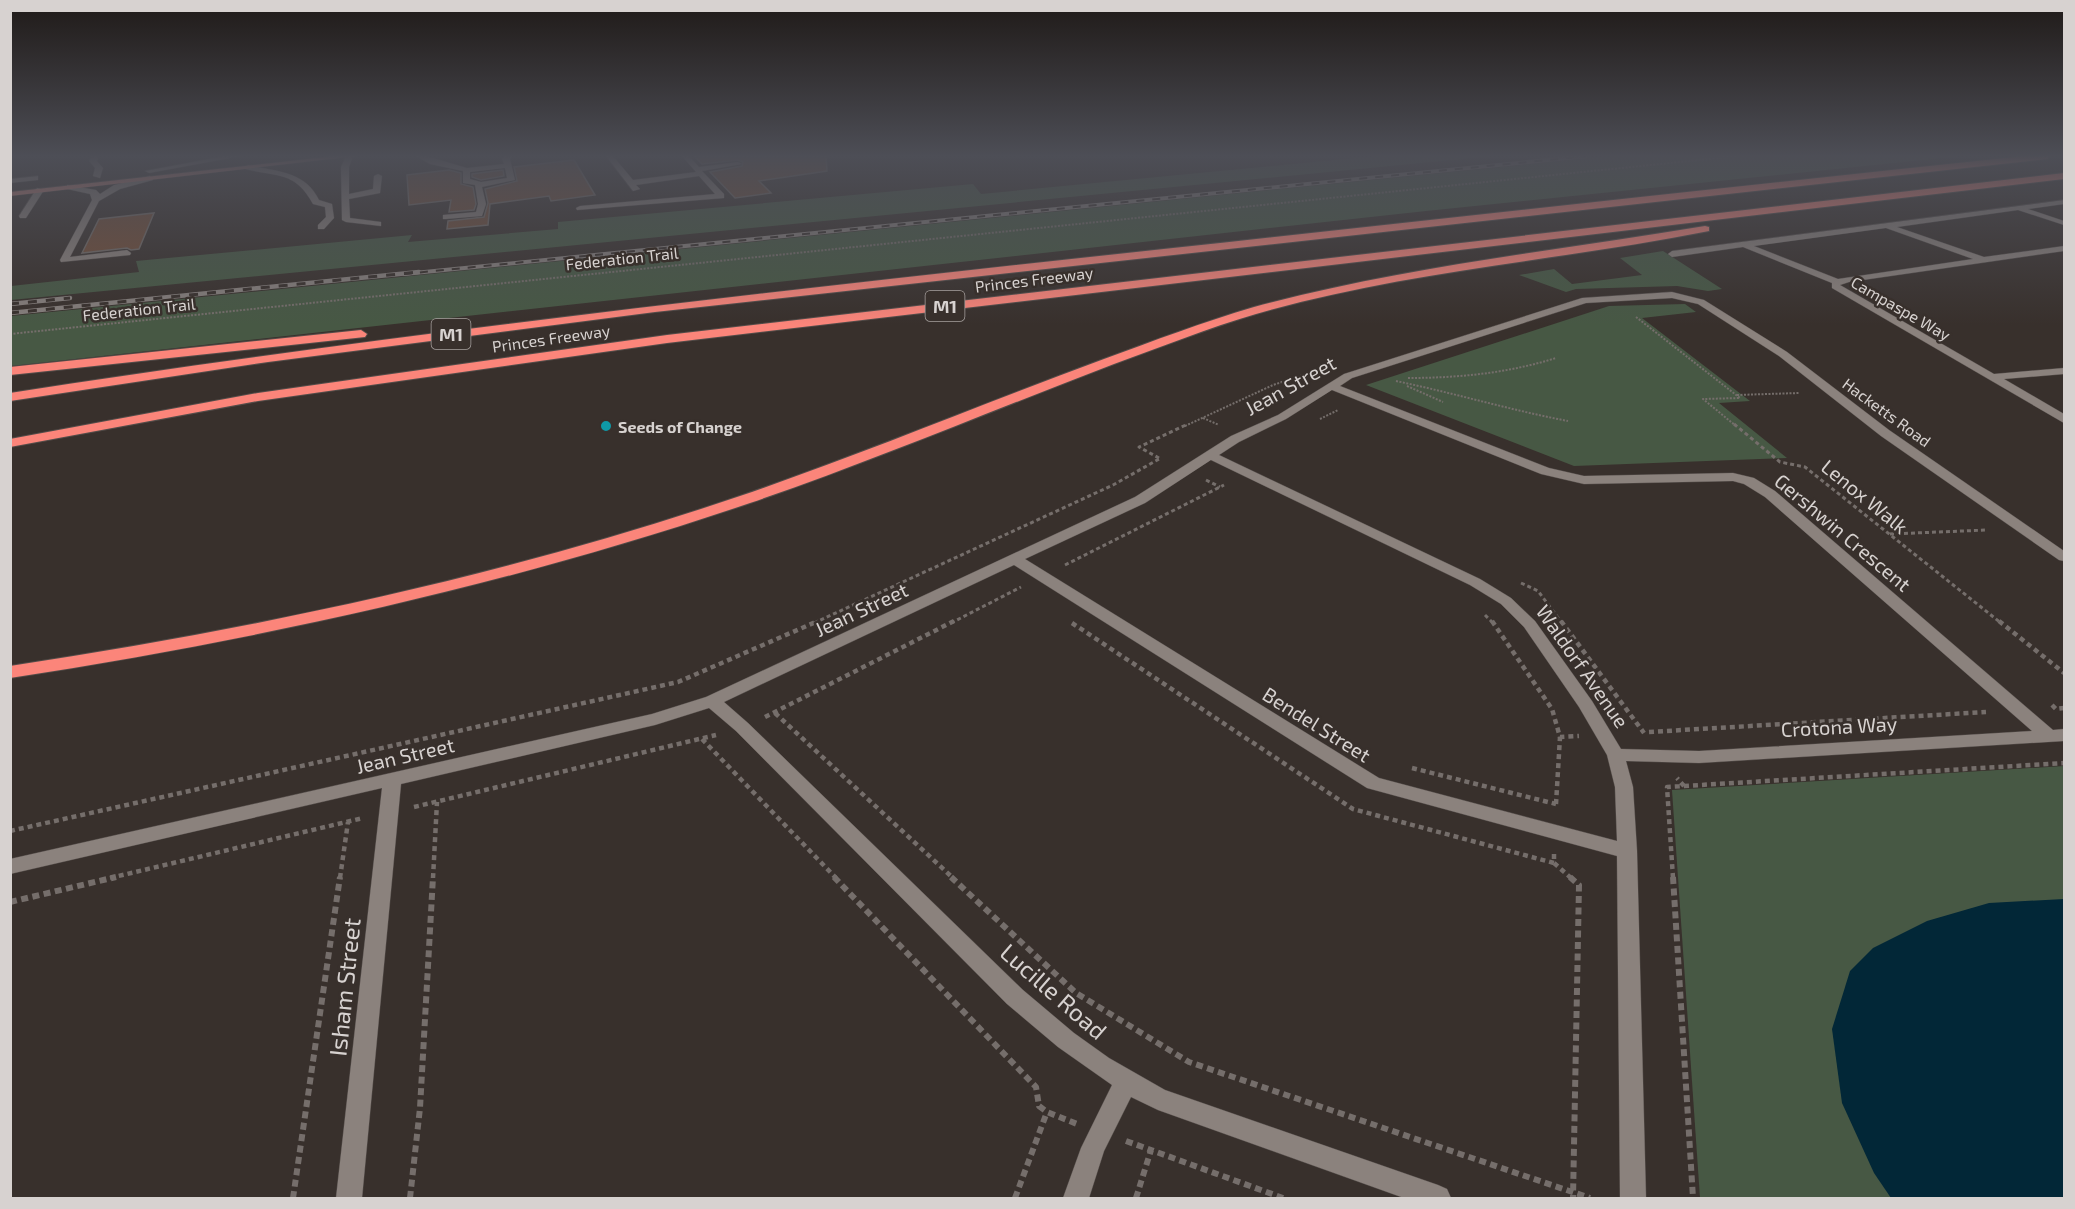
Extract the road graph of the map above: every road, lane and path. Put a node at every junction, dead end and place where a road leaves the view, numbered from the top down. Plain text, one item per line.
1 (25, 212) edge
2 (89, 212) edge
3 (330, 212) edge
4 (346, 212) edge
5 (479, 212) edge
6 (1190, 212) edge
7 (1531, 212) edge
8 (1752, 212) edge
9 (1793, 212) edge
10 (1982, 212) edge
11 (2030, 212) edge
12 (23, 216) dead end
13 (446, 217) dead end
14 (2064, 223) edge
15 (378, 224) dead end
16 (1885, 225) junction
17 (321, 227) dead end
18 (1743, 244) junction
19 (2064, 249) edge
20 (127, 252) dead end
21 (1672, 254) dead end
22 (1984, 260) junction
23 (894, 282) junction
24 (1837, 282) junction
25 (1690, 297) joint
26 (1646, 316) dead end
27 (10, 334) edge
28 (1556, 358) dead end
29 (1367, 369) junction
30 (2064, 371) edge
31 (10, 373) edge
32 (1991, 377) junction
33 (1385, 378) junction
34 (1401, 383) junction
35 (1330, 387) junction
36 (1831, 392) junction
37 (1736, 395) junction
38 (10, 397) edge
39 (1443, 402) dead end
40 (2064, 419) edge
41 (1568, 421) dead end
42 (10, 442) edge
43 (1210, 455) junction
44 (1187, 471) junction
45 (1220, 487) dead end
46 (2023, 528) junction
47 (1889, 534) junction
48 (2064, 556) edge
49 (1016, 560) junction
50 (1066, 564) dead end
51 (1076, 571) dead end
52 (1519, 582) dead end
53 (1478, 609) dead end
54 (10, 672) edge
55 (2064, 674) edge
56 (712, 701) junction
57 (2047, 701) dead end
58 (1977, 704) dead end
59 (2056, 708) junction
60 (2064, 708) edge
61 (2020, 710) junction
62 (1986, 712) junction
63 (775, 713) dead end
64 (1643, 732) junction
65 (1605, 734) junction
66 (2057, 735) edge
67 (1560, 737) junction
68 (702, 739) dead end
69 (1616, 755) junction
70 (1662, 757) junction
71 (2064, 764) edge
72 (1407, 766) dead end
73 (392, 780) junction
74 (1683, 786) junction
75 (437, 802) dead end
76 (1557, 804) junction
77 (348, 822) dead end
78 (10, 831) edge
79 (1556, 832) junction
80 (1627, 852) junction
81 (10, 867) edge
82 (1125, 1083) junction
83 (1047, 1112) junction
84 (1100, 1133) junction
85 (1151, 1150) junction
86 (1573, 1196) edge
87 (293, 1198) edge
88 (349, 1198) edge
89 (410, 1198) edge
90 (1015, 1198) edge
91 (1076, 1198) edge
92 (1136, 1198) edge
93 (1283, 1198) edge
94 (1438, 1198) edge
95 (1590, 1198) edge
96 (1633, 1198) edge
97 (1693, 1198) edge

1 - 12 street
2 - 20 street
3 - 17 street
4 - 15 street
5 - 13 street
6 - 27 path, Federation Trail
7 - 23 highway, Princes Freeway / M1
8 - 42 highway, Princes Freeway / M1
9 - 54 highway
10 - 16 street
11 - 14 street
16 - 18 street
16 - 22 street
18 - 21 street
18 - 24 street
19 - 22 street, Campaspe Way
22 - 24 street, Campaspe Way
23 - 31 highway
23 - 38 highway, Princes Freeway / M1
24 - 32 street, Campaspe Way
25 - 29 street, Jean Street
25 - 36 street, Hacketts Road
26 - 37 path
28 - 33 path
29 - 33 path
29 - 35 street, Jean Street
30 - 32 street
32 - 40 street, Campaspe Way
33 - 34 path
34 - 39 path
34 - 41 path
35 - 43 street, Jean Street
35 - 61 street, Gershwin Crescent
36 - 37 path
36 - 46 street, Hacketts Road
37 - 47 path, Lenox Walk
43 - 44 street, Jean Street
43 - 65 street, Waldorf Avenue
44 - 45 path
44 - 49 street, Jean Street
44 - 78 path
46 - 47 path
46 - 48 street, Hacketts Road
47 - 55 path, Lenox Walk
49 - 56 street, Jean Street
49 - 79 street, Bendel Street
50 - 51 path
52 - 64 path
53 - 67 path
56 - 73 street, Jean Street
56 - 82 street, Lucille Road
57 - 59 path
58 - 62 path
59 - 60 path
59 - 61 path
61 - 62 path
61 - 66 street, Gershwin Crescent
62 - 64 path
63 - 86 path
64 - 65 path
64 - 70 path
65 - 67 path
65 - 69 street, Waldorf Avenue
66 - 70 street, Crotona Way
67 - 76 path
68 - 83 path
69 - 70 street, Crotona Way
69 - 80 street, Waldorf Avenue
70 - 74 path
71 - 74 path
72 - 76 path
73 - 81 street, Jean Street
73 - 88 street, Isham Street
74 - 97 path
75 - 89 path
76 - 79 path
77 - 87 path
79 - 80 street, Bendel Street
79 - 86 path
80 - 96 street, Waldorf Avenue
82 - 84 street
82 - 94 street, Lucille Road
83 - 84 path
83 - 90 path
84 - 85 path
84 - 91 street
85 - 92 path
85 - 93 path
86 - 95 path

